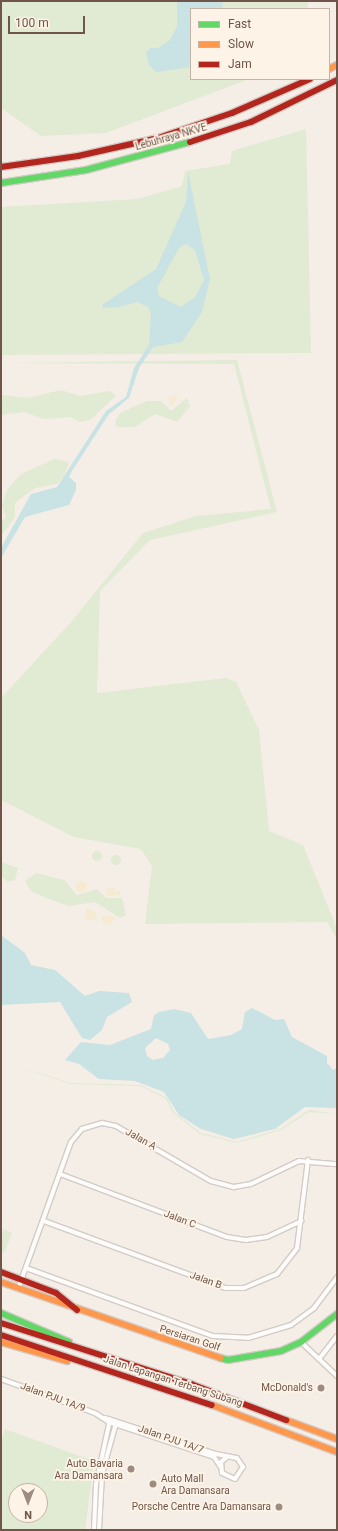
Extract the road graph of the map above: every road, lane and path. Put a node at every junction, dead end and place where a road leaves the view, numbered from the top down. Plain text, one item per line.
1 (308, 80) edge
2 (337, 80) edge
3 (1, 167) edge
4 (1, 183) edge
5 (308, 1160) junction
6 (337, 1164) edge
7 (60, 1174) junction
8 (44, 1221) junction
9 (301, 1221) junction
10 (26, 1268) junction
11 (1, 1272) edge
12 (337, 1277) edge
13 (22, 1280) junction
14 (1, 1282) edge
15 (18, 1288) junction
16 (77, 1310) junction
17 (1, 1313) edge
18 (337, 1314) edge
19 (1, 1323) edge
20 (1, 1335) edge
21 (337, 1336) edge
22 (1, 1342) edge
23 (301, 1342) junction
24 (92, 1353) junction
25 (319, 1359) junction
26 (89, 1364) junction
27 (337, 1376) edge
28 (1, 1379) edge
29 (110, 1420) junction
30 (116, 1422) junction
31 (337, 1439) edge
32 (337, 1452) edge
33 (226, 1457) junction
34 (220, 1466) junction
35 (94, 1530) edge
36 (99, 1530) edge

1 - 3 main road, Lebuhraya NKVE
2 - 4 main road, Lebuhraya NKVE
5 - 6 street
5 - 7 street, Jalan A
5 - 9 street, Jalan B
7 - 8 street, Jalan A
7 - 9 street, Jalan C
8 - 9 street, Jalan B
8 - 10 street, Jalan A
10 - 12 street
10 - 13 street, Jalan A
11 - 13 main road, Persiaran Golf
13 - 15 street, Jalan A
13 - 16 main road, Persiaran Golf
14 - 15 main road, Persiaran Golf
15 - 16 main road, Persiaran Golf
16 - 23 main road, Persiaran Golf
17 - 24 main road
18 - 23 main road, Persiaran Golf
19 - 24 main road, Jalan Lapangan Terbang Subang
20 - 26 main road, Jalan Lapangan Terbang Subang
21 - 25 street
22 - 26 main road
23 - 25 street
24 - 31 main road, Jalan Lapangan Terbang Subang
25 - 27 street
26 - 32 main road, Jalan Lapangan Terbang Subang
28 - 29 street, Jalan PJU 1A/9
29 - 30 street, Jalan PJU 1A/9
29 - 35 street
30 - 33 street, Jalan PJU 1A/7
30 - 34 street, Jalan PJU 1A/7
30 - 36 street
33 - 34 street
33 - 34 street

